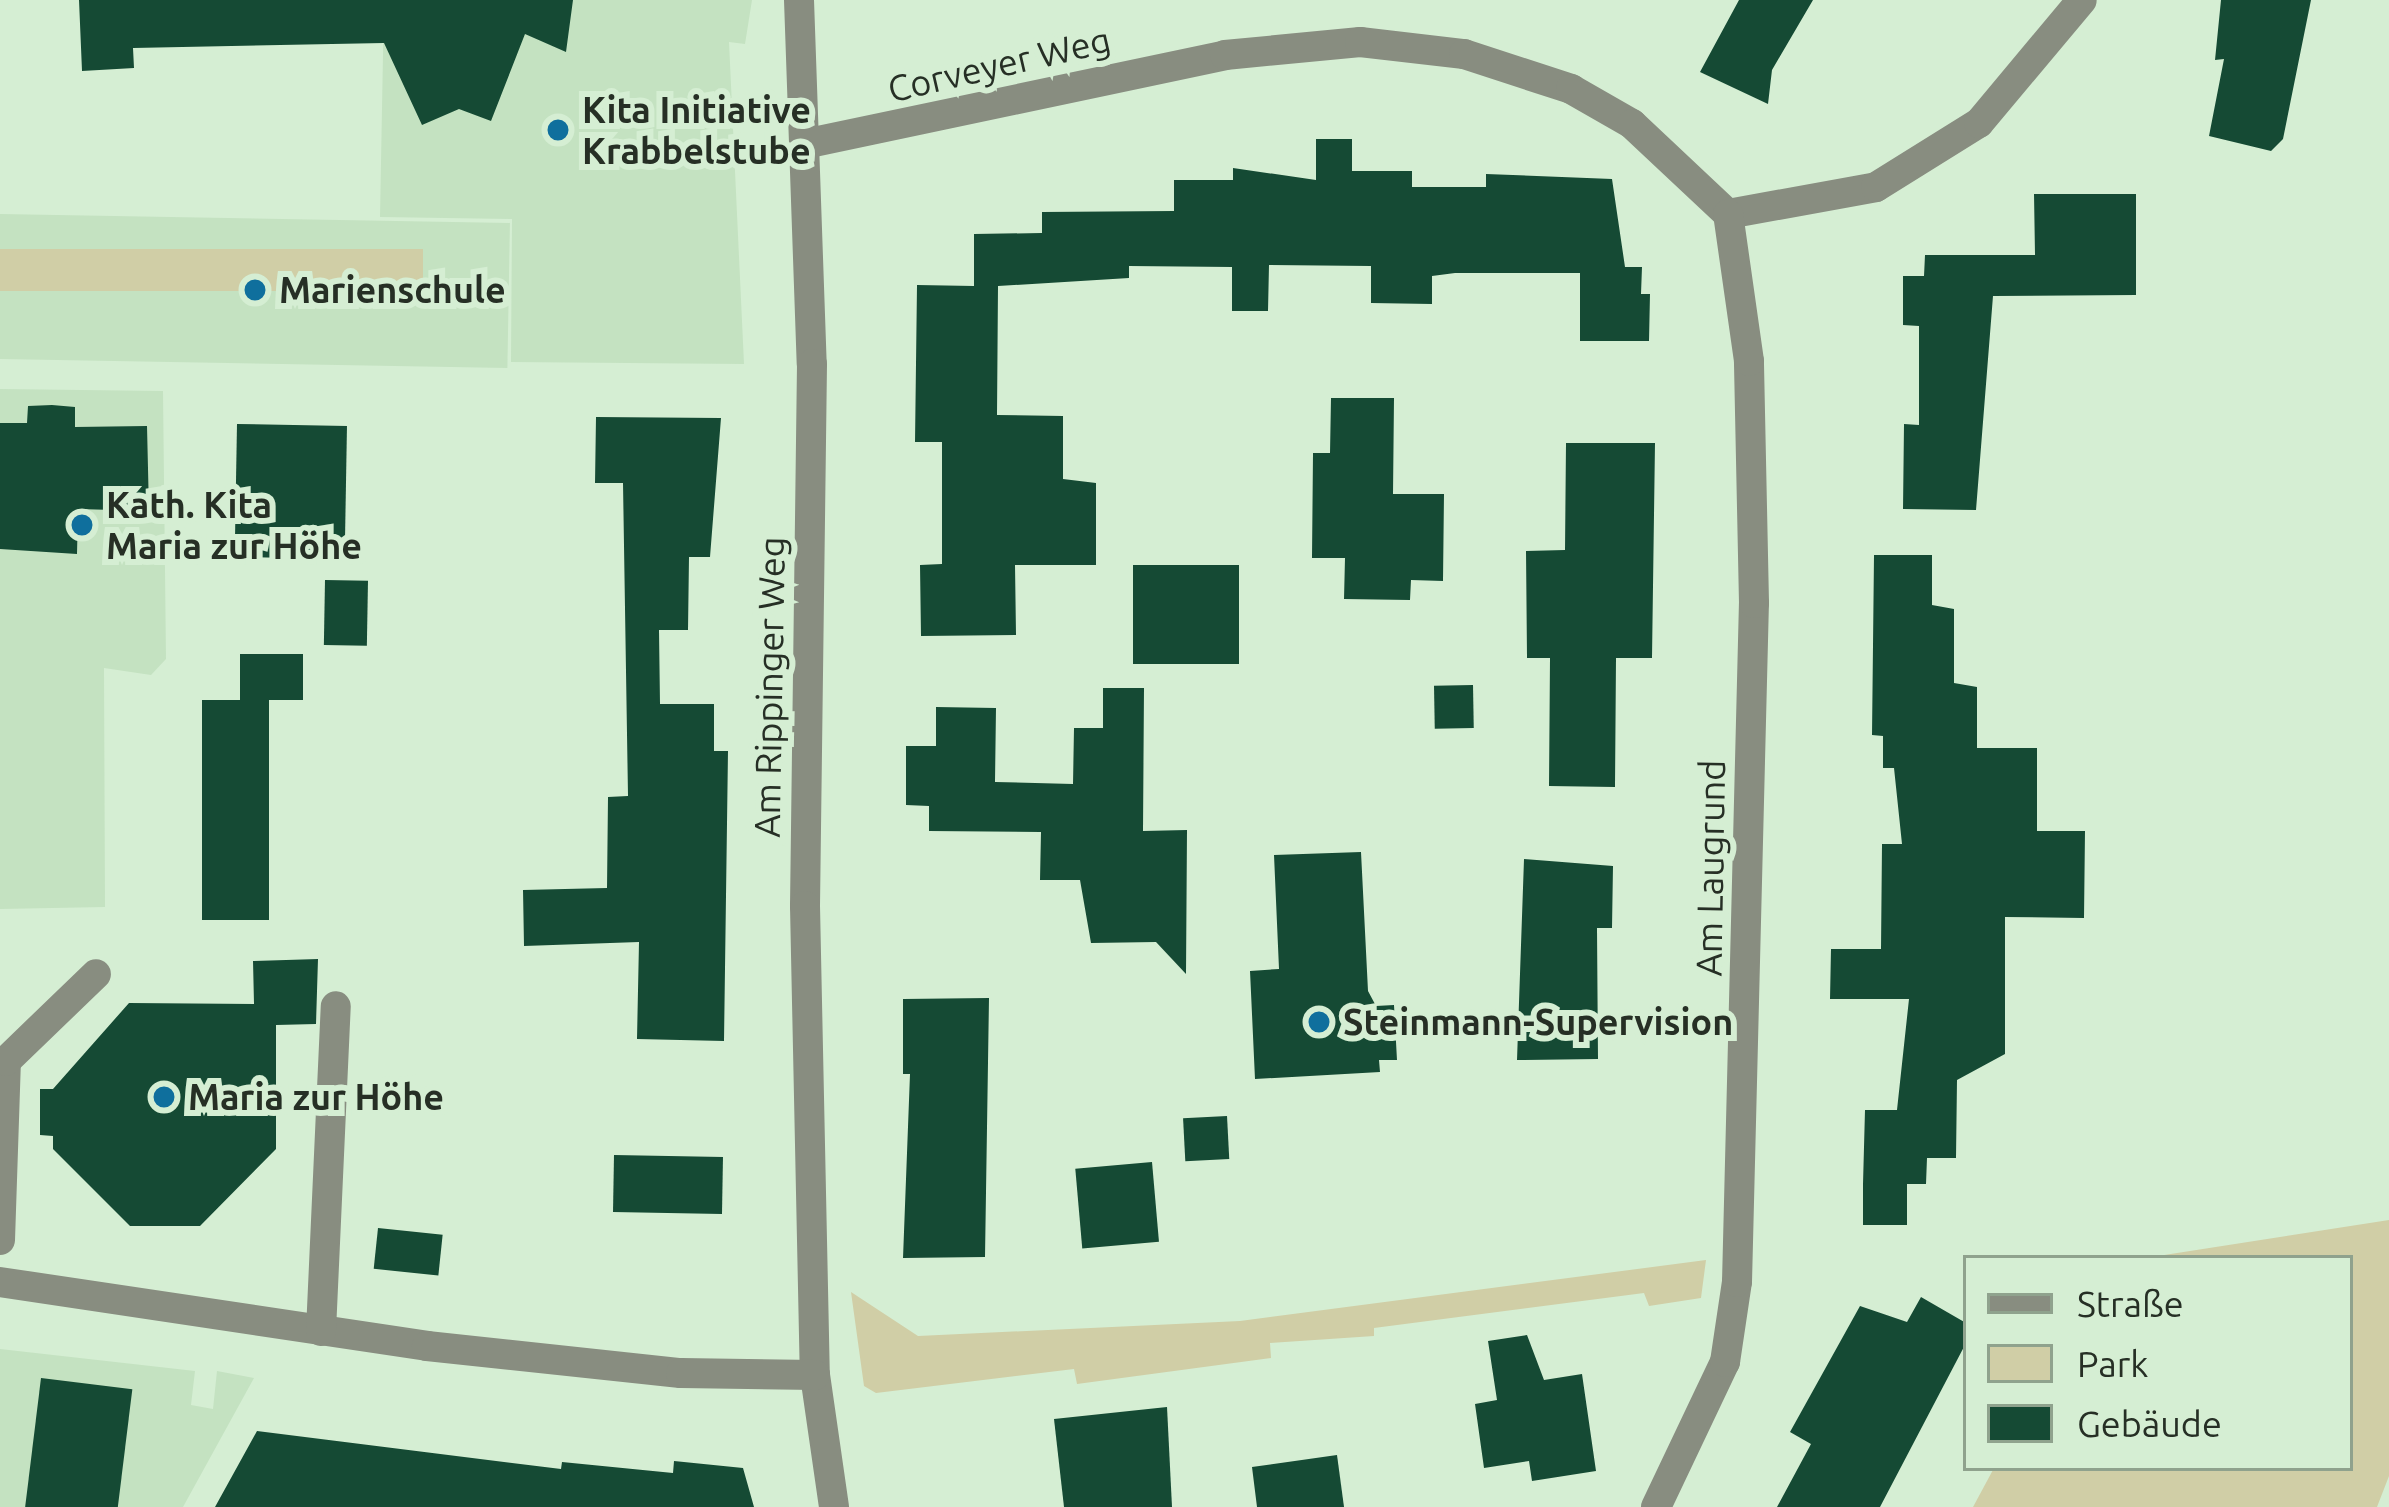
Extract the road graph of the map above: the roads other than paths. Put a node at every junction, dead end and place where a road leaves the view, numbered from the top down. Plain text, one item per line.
1 (799, 0) edge
2 (2082, 0) edge
3 (809, 142) junction
4 (1728, 214) junction
5 (96, 974) dead end
6 (336, 1006) dead end
7 (0, 1240) edge
8 (0, 1282) edge
9 (321, 1331) junction
10 (815, 1375) junction
11 (834, 1507) edge
12 (1656, 1507) edge

1 - 3 street, Am Rippinger Weg
2 - 4 street
3 - 4 street, Corveyer Weg
3 - 10 street, Am Rippinger Weg
4 - 12 street, Am Laugrund
5 - 7 street
6 - 9 street
8 - 9 street
9 - 10 street
10 - 11 street, Am Rippinger Weg

